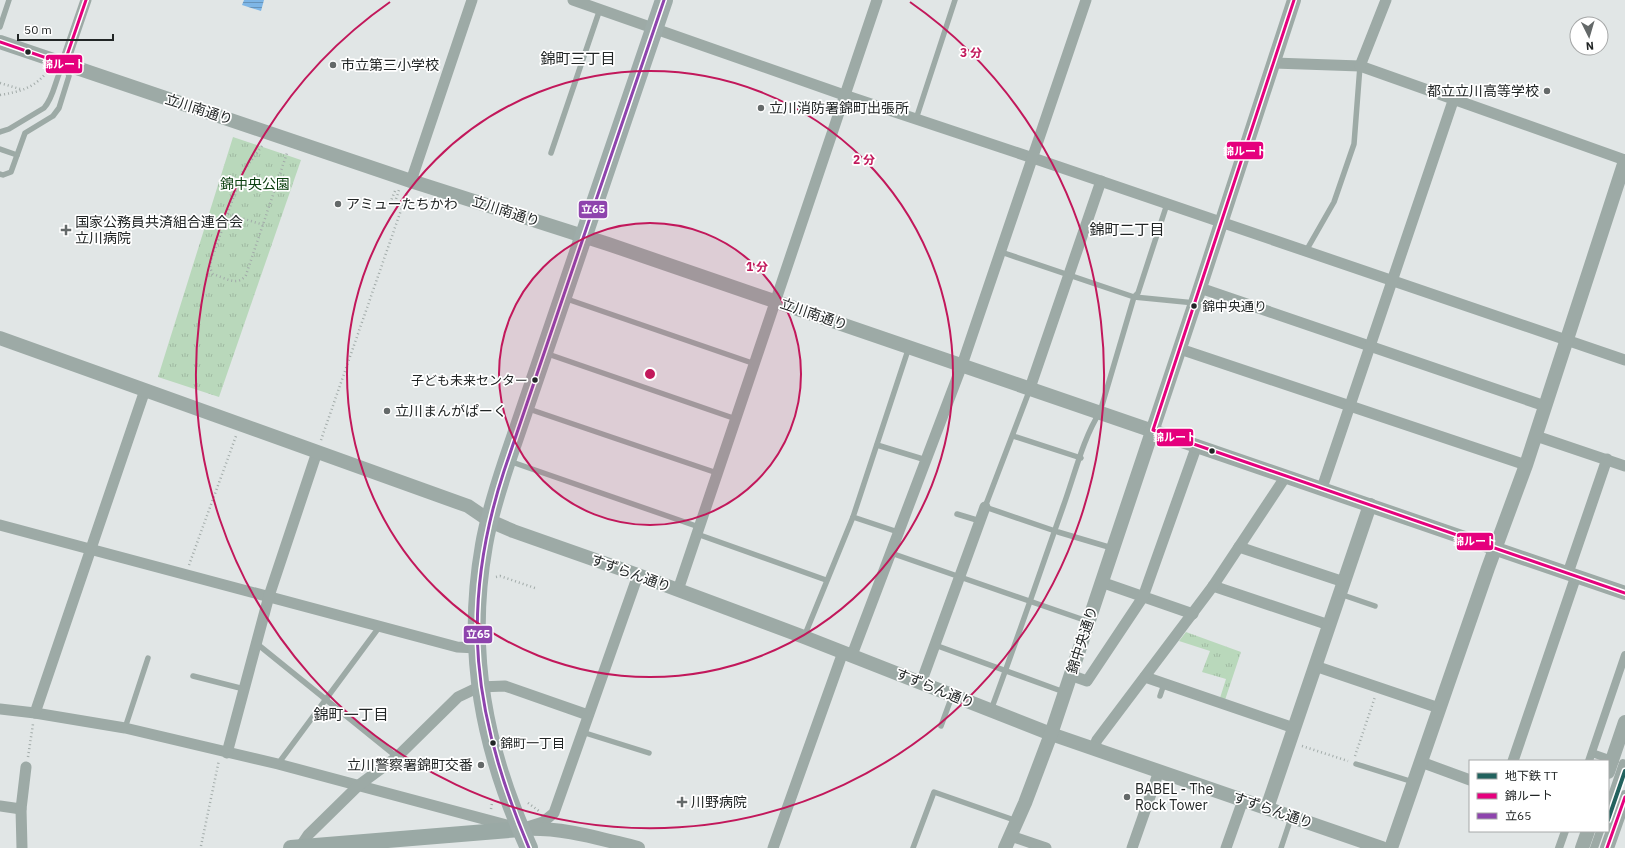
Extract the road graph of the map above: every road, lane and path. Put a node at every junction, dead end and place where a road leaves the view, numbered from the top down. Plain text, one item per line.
1 (9, 0) edge
2 (86, 0) edge
3 (472, 0) edge
4 (573, 0) edge
5 (664, 0) edge
6 (877, 0) edge
7 (955, 0) edge
8 (1086, 0) edge
9 (1294, 0) edge
10 (1386, 0) edge
11 (600, 9) junction
12 (0, 27) edge
13 (654, 27) junction
14 (0, 42) edge
15 (1274, 63) junction
16 (64, 64) junction
17 (1360, 66) junction
18 (46, 73) dead end
19 (0, 82) edge
20 (21, 90) junction
21 (844, 95) junction
22 (0, 96) edge
23 (1453, 101) junction
24 (916, 119) junction
25 (0, 132) edge
26 (262, 146) dead end
27 (0, 149) edge
28 (287, 153) dead end
29 (551, 153) dead end
30 (17, 155) junction
31 (1033, 158) junction
32 (1625, 161) edge
33 (0, 174) edge
34 (1101, 181) junction
35 (409, 187) junction
36 (395, 191) dead end
37 (397, 196) dead end
38 (1167, 204) junction
39 (228, 214) junction
40 (1222, 223) junction
41 (264, 225) junction
42 (583, 236) junction
43 (1306, 251) junction
44 (1001, 252) junction
45 (1070, 275) junction
46 (1393, 281) junction
47 (1200, 288) junction
48 (562, 297) junction
49 (1134, 297) junction
50 (776, 301) junction
51 (1195, 303) junction
52 (0, 338) edge
53 (1567, 340) junction
54 (1369, 346) junction
55 (909, 347) junction
56 (1180, 349) junction
57 (543, 353) junction
58 (1625, 360) edge
59 (755, 364) junction
60 (962, 365) junction
61 (1030, 388) junction
62 (145, 390) junction
63 (1545, 406) junction
64 (1348, 407) junction
65 (525, 408) junction
66 (1100, 412) junction
67 (736, 419) junction
68 (240, 424) junction
69 (1153, 430) junction
70 (1013, 436) junction
71 (1536, 436) junction
72 (877, 445) junction
73 (1197, 445) junction
74 (317, 452) junction
75 (1080, 458) junction
76 (1607, 459) junction
77 (926, 460) junction
78 (507, 461) junction
79 (1526, 465) junction
80 (1625, 466) edge
81 (717, 473) junction
82 (1286, 476) junction
83 (1322, 488) junction
84 (1370, 505) junction
85 (986, 507) junction
86 (957, 514) dead end
87 (852, 517) junction
88 (490, 521) junction
89 (980, 521) junction
90 (0, 525) edge
91 (698, 530) junction
92 (1055, 530) junction
93 (898, 532) junction
94 (1239, 547) junction
95 (1112, 548) junction
96 (1496, 548) junction
97 (91, 551) junction
98 (891, 554) junction
99 (185, 574) junction
100 (638, 575) junction
101 (1572, 575) junction
102 (496, 577) dead end
103 (960, 577) junction
104 (826, 580) junction
105 (1101, 582) junction
106 (1213, 586) junction
107 (535, 588) dead end
108 (1342, 588) junction
109 (678, 590) junction
110 (1625, 593) edge
111 (269, 596) junction
112 (1143, 597) junction
113 (1031, 602) junction
114 (1375, 606) dead end
115 (1193, 614) junction
116 (1088, 621) junction
117 (1329, 625) junction
118 (380, 626) junction
119 (804, 637) junction
120 (256, 643) junction
121 (935, 645) junction
122 (477, 648) junction
123 (848, 654) junction
124 (1625, 655) edge
125 (148, 658) dead end
126 (1315, 666) junction
127 (1007, 671) junction
128 (1070, 675) junction
129 (193, 676) dead end
130 (1145, 677) junction
131 (921, 682) junction
132 (1164, 684) junction
133 (479, 687) junction
134 (1379, 688) junction
135 (244, 689) junction
136 (1064, 692) junction
137 (952, 695) junction
138 (1160, 696) dead end
139 (326, 698) junction
140 (1439, 708) junction
141 (0, 709) edge
142 (991, 710) junction
143 (35, 713) junction
144 (588, 715) junction
145 (1625, 722) edge
146 (941, 726) dead end
147 (125, 728) junction
148 (1294, 728) junction
149 (582, 732) junction
150 (1051, 734) junction
151 (1290, 742) junction
152 (1093, 749) junction
153 (224, 752) junction
154 (649, 753) dead end
155 (1597, 754) junction
156 (397, 757) junction
157 (1513, 760) edge
158 (1590, 760) edge
159 (1421, 762) junction
160 (278, 764) junction
161 (1356, 764) dead end
162 (1624, 764) edge
163 (26, 767) joint
164 (1609, 769) edge
165 (1159, 771) junction
166 (1469, 780) edge
167 (1414, 783) junction
168 (359, 785) junction
169 (1625, 797) edge
170 (1243, 800) junction
171 (528, 803) dead end
172 (1609, 804) edge
173 (0, 806) edge
174 (1267, 808) junction
175 (21, 809) junction
176 (542, 814) dead end
177 (1292, 817) junction
178 (1018, 821) junction
179 (521, 829) junction
180 (1565, 832) edge
181 (1588, 832) edge
182 (1600, 832) edge
183 (1008, 842) edge
184 (397, 844) edge
185 (1359, 844) edge
186 (201, 846) dead end
187 (22, 848) edge
188 (295, 848) edge
189 (529, 848) edge
190 (638, 848) edge
191 (773, 848) edge
192 (913, 848) edge
193 (1046, 848) edge
194 (1132, 848) edge
195 (1226, 848) edge
196 (1281, 848) edge
197 (1382, 848) edge
198 (1391, 848) edge
199 (1559, 848) edge
200 (1582, 848) edge
201 (1594, 848) edge
202 (1607, 848) edge

1 - 12 lane
2 - 16 street
3 - 35 street
4 - 11 street
5 - 13 main road
6 - 21 street
7 - 24 lane
8 - 31 street
9 - 15 street
10 - 17 street
11 - 13 street
11 - 29 lane
13 - 21 street
13 - 42 main road
14 - 16 street, 立川南通り
15 - 17 street
15 - 40 street
16 - 25 lane
16 - 30 lane
16 - 35 street, 立川南通り
17 - 23 street
17 - 43 lane
18 - 20 path
19 - 20 path
20 - 22 path
21 - 24 street
21 - 50 street
23 - 32 street
23 - 46 street
24 - 31 street
26 - 39 path
27 - 30 lane
28 - 41 path
30 - 33 lane
31 - 34 street
31 - 44 street
32 - 53 street
34 - 38 street
34 - 45 street
35 - 42 street, 立川南通り
35 - 74 path
36 - 37 path
38 - 40 street
38 - 49 lane
39 - 41 path
39 - 41 path
40 - 43 street
40 - 47 street, 錦中央通り
42 - 48 main road
42 - 50 street, 立川南通り
43 - 46 street
44 - 45 lane
44 - 60 street
45 - 49 lane
45 - 61 street
46 - 53 street
46 - 54 street
47 - 51 street, 錦中央通り
47 - 54 street
48 - 57 main road
48 - 59 lane
49 - 51 lane
49 - 66 lane
50 - 55 street, 立川南通り
50 - 59 street
51 - 56 street, 錦中央通り
52 - 62 street, すずらん通り
53 - 58 street
53 - 63 street
54 - 63 street
54 - 64 street
55 - 60 street, 立川南通り
55 - 72 lane
56 - 64 street
56 - 69 street, 錦中央通り
57 - 65 main road
57 - 67 lane
59 - 67 street
60 - 61 street, 立川南通り
60 - 77 street
61 - 66 street, 立川南通り
61 - 70 lane
62 - 68 street, すずらん通り
62 - 97 street
63 - 71 street
64 - 79 street
64 - 83 street
65 - 78 main road
65 - 81 lane
66 - 69 street, 立川南通り
66 - 75 lane
67 - 81 street
68 - 74 street, すずらん通り
68 - 99 path
69 - 73 street, 立川南通り
69 - 95 street, 錦中央通り
70 - 75 lane
70 - 85 lane
71 - 76 street
71 - 79 street
72 - 77 lane
72 - 87 lane
73 - 82 street, 立川南通り
73 - 112 street
74 - 88 street, すずらん通り
74 - 111 street
75 - 92 lane
76 - 80 street
76 - 101 street
77 - 93 street
78 - 88 main road
78 - 91 lane
79 - 96 street
81 - 91 street
82 - 83 street, 立川南通り
82 - 94 street
83 - 84 street, 立川南通り
84 - 96 street, 立川南通り
84 - 108 street
85 - 89 street
85 - 92 lane
86 - 89 lane
87 - 93 lane
87 - 104 lane
88 - 100 street, すずらん通り
88 - 122 main road
89 - 103 street
90 - 97 street
91 - 104 lane
91 - 109 street
92 - 95 lane
92 - 113 lane
93 - 98 street
94 - 106 street
94 - 108 street
95 - 105 street, 錦中央通り
96 - 101 street, 立川南通り
96 - 140 street
97 - 99 street
97 - 143 street
98 - 103 lane
98 - 123 street
99 - 111 street
100 - 109 street, すずらん通り
100 - 144 street
101 - 110 street, 立川南通り
101 - 157 street
102 - 107 path
103 - 113 lane
103 - 121 street
104 - 119 lane
105 - 112 street
105 - 116 street, 錦中央通り
106 - 115 street
106 - 117 street
108 - 114 lane
108 - 117 street
109 - 119 street, すずらん通り
111 - 118 street
111 - 120 street
112 - 115 street
112 - 128 street
113 - 116 lane
113 - 127 lane
115 - 130 street
116 - 128 street, 錦中央通り
117 - 126 street
118 - 122 street
118 - 139 lane
119 - 123 street, すずらん通り
120 - 135 street
120 - 139 lane
121 - 127 lane
121 - 131 street
122 - 133 main road
123 - 131 street, すずらん通り
123 - 191 street
124 - 155 street
125 - 147 lane
126 - 134 street
126 - 148 street
127 - 136 lane
127 - 142 lane
128 - 136 street, 錦中央通り
129 - 135 lane
130 - 132 street
130 - 152 street
131 - 137 street, すずらん通り
132 - 138 lane
132 - 148 street
133 - 144 street
133 - 156 street
133 - 179 main road
134 - 140 street
134 - 151 path
135 - 153 street
136 - 150 street, 錦中央通り
137 - 142 street, すずらん通り
137 - 146 lane
139 - 156 lane
139 - 160 lane
140 - 159 street
141 - 143 street
142 - 150 street, すずらん通り
143 - 147 street
143 - 163 path
144 - 149 street
145 - 164 street
147 - 153 street
148 - 151 street
149 - 154 lane
149 - 179 street
150 - 152 street, すずらん通り
150 - 178 street, 錦中央通り
151 - 174 street
152 - 165 street, すずらん通り
153 - 160 street
153 - 186 path
155 - 158 street
155 - 162 street
156 - 168 street
159 - 166 street
159 - 167 street
160 - 168 street
161 - 167 lane
162 - 172 street
163 - 175 street
165 - 170 street, すずらん通り
165 - 194 street
167 - 198 street
168 - 179 street
168 - 188 street
169 - 202 street
170 - 174 street, すずらん通り
170 - 195 street
171 - 176 path
173 - 175 street
174 - 177 street, すずらん通り
175 - 187 street
177 - 185 street, すずらん通り
177 - 196 lane
178 - 183 street, 錦中央通り
178 - 192 lane
179 - 184 main road
179 - 189 main road
179 - 190 street
180 - 199 street
181 - 200 street
182 - 201 street
183 - 193 street
184 - 188 main road
185 - 197 street, すずらん通り

